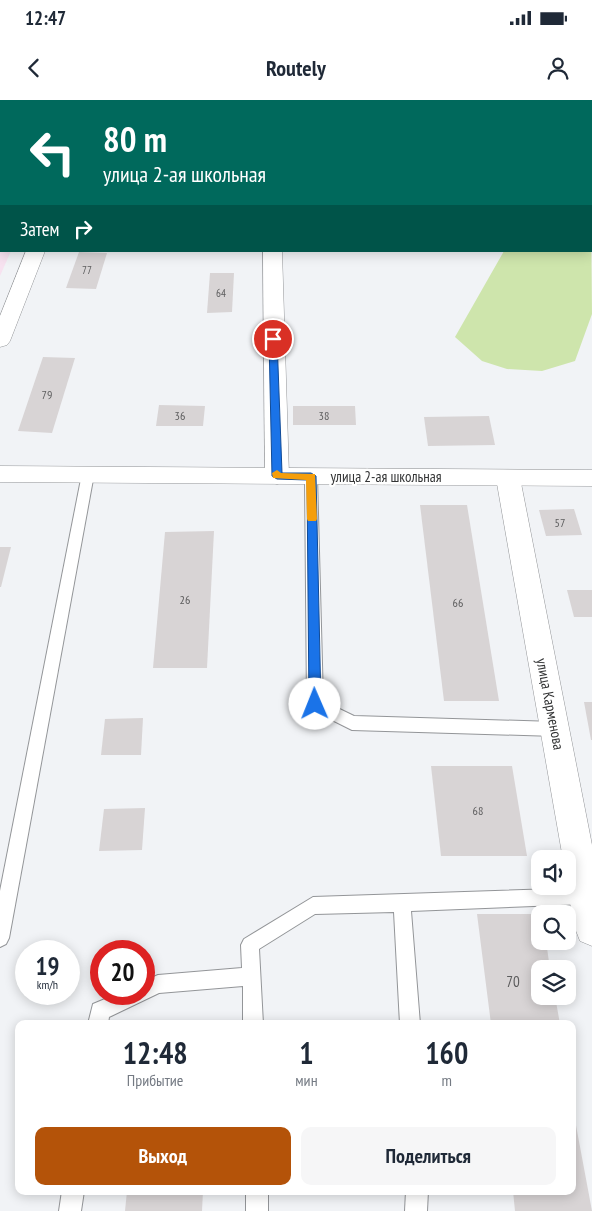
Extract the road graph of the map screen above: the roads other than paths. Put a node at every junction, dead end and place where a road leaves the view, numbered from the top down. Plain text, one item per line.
1 (36, 252) edge
2 (272, 252) edge
3 (0, 341) edge
4 (0, 474) edge
5 (88, 474) junction
6 (277, 476) junction
7 (311, 476) junction
8 (508, 478) junction
9 (592, 478) edge
10 (555, 728) junction
11 (586, 896) junction
12 (402, 903) junction
13 (592, 930) edge
14 (0, 938) edge
15 (252, 976) junction
16 (155, 986) edge
17 (113, 1005) edge
18 (99, 1020) edge
19 (253, 1020) edge
20 (410, 1020) edge
21 (72, 1195) edge
22 (257, 1195) edge
23 (417, 1195) edge
24 (70, 1211) edge
25 (257, 1211) edge
26 (416, 1211) edge

1 - 3 street
2 - 6 street
4 - 5 street, улица 2-ая школьная
5 - 6 street, улица 2-ая школьная
5 - 14 lane
6 - 7 street, улица 2-ая школьная
7 - 8 street, улица 2-ая школьная
7 - 10 lane
8 - 9 street, улица 2-ая школьная
8 - 10 street, улица Карменова
10 - 11 street, улица Карменова
11 - 12 lane
11 - 13 street, улица Карменова
12 - 15 lane
12 - 20 lane
15 - 16 lane
15 - 19 lane
17 - 18 lane
21 - 24 lane
22 - 25 lane
23 - 26 lane

